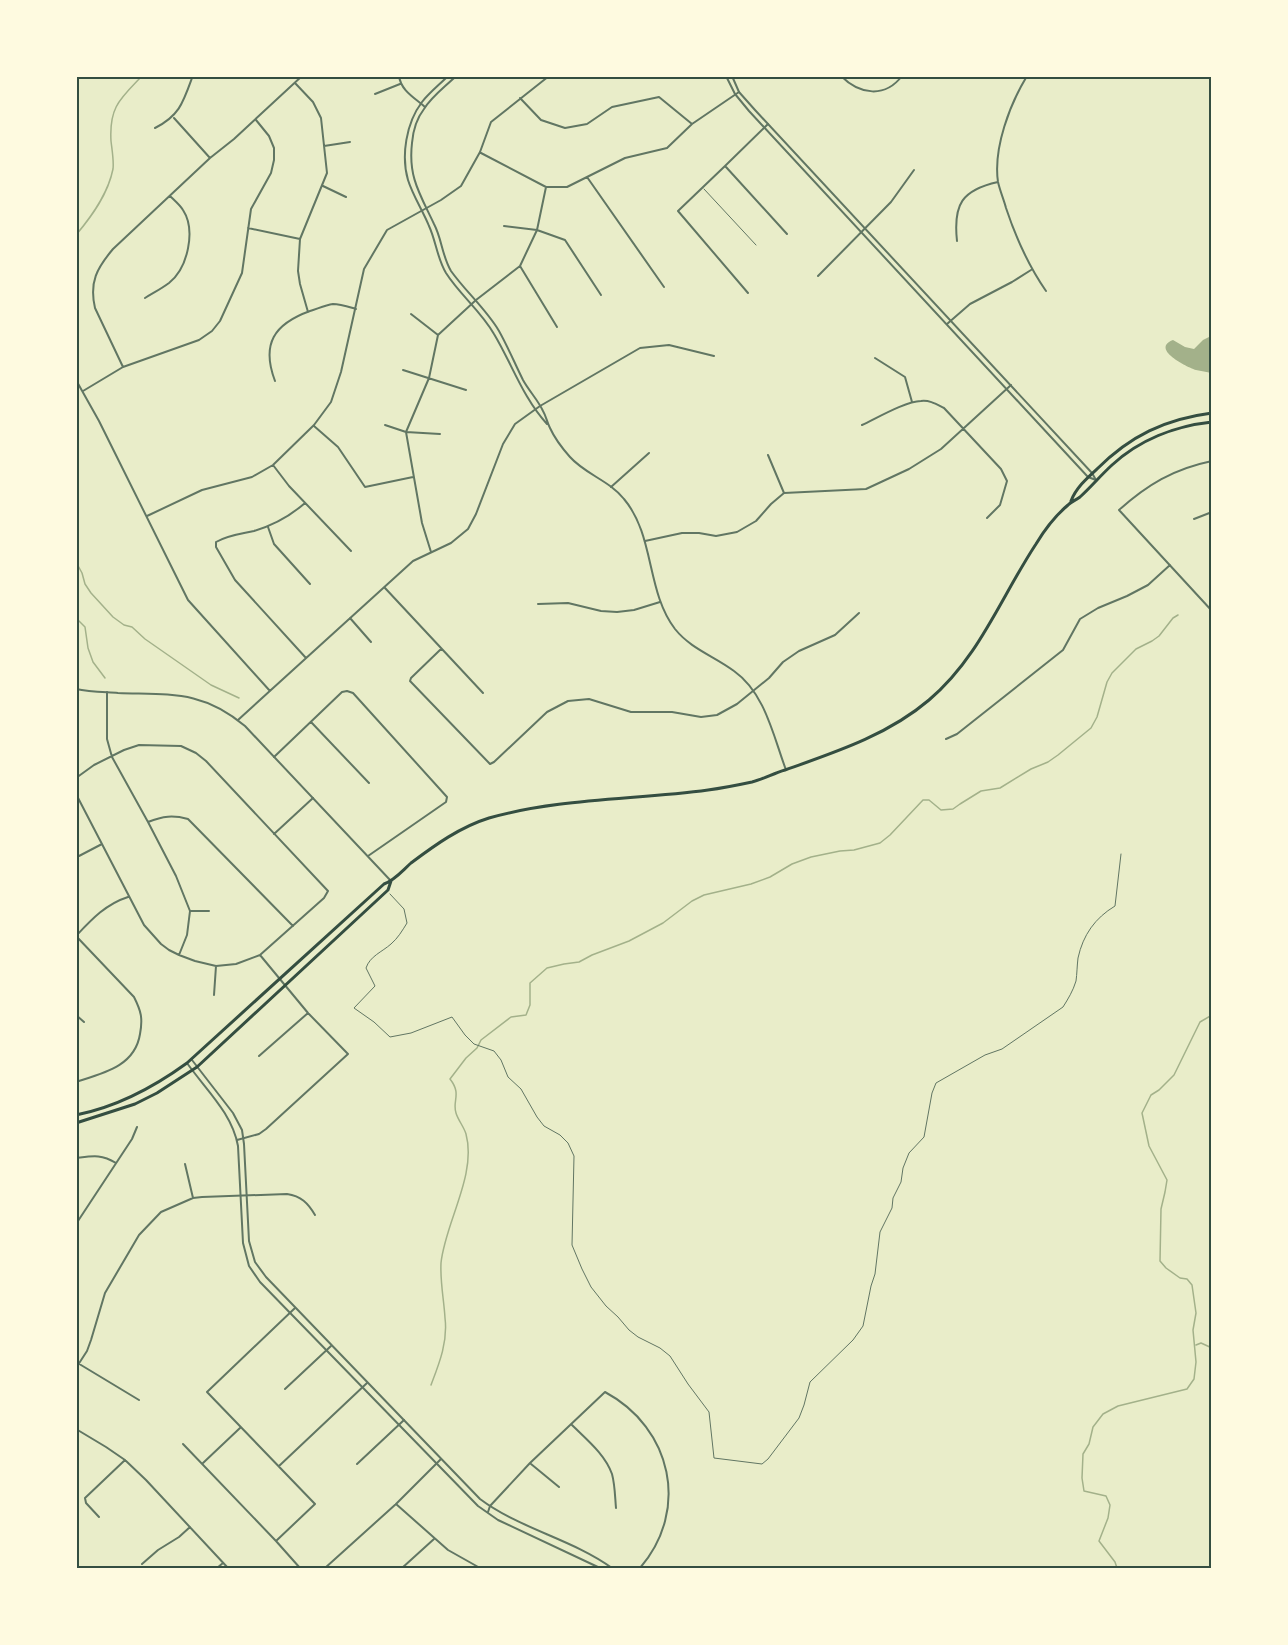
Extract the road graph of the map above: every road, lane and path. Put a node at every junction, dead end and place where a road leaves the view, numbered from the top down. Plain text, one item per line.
1 (302, 76) edge
2 (399, 76) edge
3 (448, 76) edge
4 (456, 76) edge
5 (549, 76) edge
6 (726, 76) edge
7 (732, 76) edge
8 (841, 76) edge
9 (902, 76) edge
10 (1027, 76) edge
11 (192, 78) dead end
12 (295, 83) junction
13 (400, 84) junction
14 (739, 92) junction
15 (375, 94) dead end
16 (735, 94) junction
17 (520, 99) junction
18 (421, 104) junction
19 (425, 107) junction
20 (174, 117) junction
21 (256, 120) junction
22 (692, 124) junction
23 (768, 124) junction
24 (764, 127) junction
25 (155, 128) dead end
26 (350, 142) dead end
27 (324, 146) junction
28 (480, 152) junction
29 (210, 158) junction
30 (725, 166) junction
31 (914, 170) dead end
32 (587, 177) junction
33 (998, 182) junction
34 (323, 186) junction
35 (546, 187) junction
36 (703, 187) junction
37 (170, 196) junction
38 (346, 197) dead end
39 (426, 207) junction
40 (422, 210) junction
41 (504, 226) dead end
42 (248, 228) junction
43 (865, 228) junction
44 (537, 230) junction
45 (862, 232) junction
46 (787, 234) dead end
47 (300, 239) junction
48 (957, 241) dead end
49 (756, 245) dead end
50 (520, 266) junction
51 (1031, 270) junction
52 (818, 276) dead end
53 (664, 287) dead end
54 (1046, 291) dead end
55 (748, 293) dead end
56 (601, 295) dead end
57 (145, 298) dead end
58 (476, 300) junction
59 (472, 304) junction
60 (356, 309) junction
61 (308, 312) junction
62 (411, 314) dead end
63 (951, 321) junction
64 (947, 324) junction
65 (557, 327) dead end
66 (438, 335) junction
67 (714, 356) dead end
68 (875, 358) dead end
69 (123, 367) junction
70 (403, 370) dead end
71 (429, 378) junction
72 (76, 380) edge
73 (275, 381) dead end
74 (1011, 386) junction
75 (1007, 389) junction
76 (466, 390) dead end
77 (83, 391) junction
78 (912, 402) junction
79 (540, 406) junction
80 (535, 409) junction
81 (1212, 413) edge
82 (1212, 422) edge
83 (314, 425) junction
84 (386, 425) dead end
85 (862, 425) dead end
86 (549, 426) junction
87 (963, 429) junction
88 (406, 432) junction
89 (440, 434) dead end
90 (649, 453) dead end
91 (768, 455) dead end
92 (1212, 462) edge
93 (273, 465) junction
94 (1092, 473) junction
95 (413, 477) junction
96 (1088, 477) junction
97 (1096, 480) junction
98 (611, 487) junction
99 (784, 493) junction
100 (305, 503) junction
101 (1070, 503) junction
102 (1212, 512) edge
103 (147, 516) junction
104 (987, 518) dead end
105 (1194, 519) dead end
106 (268, 526) junction
107 (645, 541) junction
108 (351, 551) dead end
109 (431, 552) junction
110 (1170, 565) junction
111 (310, 584) dead end
112 (384, 587) junction
113 (660, 602) junction
114 (538, 604) dead end
115 (1212, 611) edge
116 (859, 613) dead end
117 (350, 618) junction
118 (371, 642) dead end
119 (441, 649) junction
120 (306, 658) junction
121 (76, 689) edge
122 (754, 690) junction
123 (270, 691) junction
124 (106, 692) junction
125 (483, 693) dead end
126 (238, 720) junction
127 (311, 722) junction
128 (946, 738) dead end
129 (112, 757) junction
130 (274, 757) junction
131 (786, 770) junction
132 (76, 778) edge
133 (369, 783) dead end
134 (76, 794) edge
135 (313, 798) junction
136 (148, 822) junction
137 (274, 834) junction
138 (102, 844) junction
139 (1121, 854) dead end
140 (79, 856) dead end
141 (367, 856) junction
142 (391, 881) junction
143 (390, 894) dead end
144 (128, 897) junction
145 (190, 911) junction
146 (209, 911) dead end
147 (293, 926) junction
148 (76, 936) edge
149 (179, 955) junction
150 (260, 955) junction
151 (216, 966) junction
152 (279, 980) junction
153 (285, 987) junction
154 (214, 995) dead end
155 (308, 1013) junction
156 (76, 1015) edge
157 (84, 1022) dead end
158 (259, 1056) dead end
159 (189, 1061) junction
160 (197, 1067) junction
161 (192, 1070) junction
162 (76, 1082) edge
163 (76, 1115) edge
164 (76, 1123) edge
165 (137, 1127) dead end
166 (243, 1139) junction
167 (237, 1140) junction
168 (76, 1158) edge
169 (116, 1162) junction
170 (185, 1164) dead end
171 (247, 1194) junction
172 (240, 1195) junction
173 (193, 1198) junction
174 (315, 1215) dead end
175 (76, 1224) edge
176 (295, 1308) junction
177 (290, 1313) junction
178 (331, 1346) junction
179 (327, 1351) junction
180 (78, 1362) edge
181 (76, 1368) edge
182 (367, 1383) junction
183 (362, 1387) junction
184 (285, 1389) dead end
185 (139, 1400) dead end
186 (404, 1420) junction
187 (399, 1425) junction
188 (572, 1425) junction
189 (241, 1427) junction
190 (76, 1429) edge
191 (183, 1444) dead end
192 (441, 1459) junction
193 (125, 1460) junction
194 (202, 1463) junction
195 (530, 1463) junction
196 (357, 1464) dead end
197 (436, 1464) junction
198 (279, 1466) junction
199 (560, 1486) dead end
200 (396, 1504) junction
201 (490, 1506) junction
202 (616, 1508) dead end
203 (488, 1512) junction
204 (99, 1517) dead end
205 (190, 1527) junction
206 (434, 1539) junction
207 (276, 1541) junction
208 (223, 1563) junction
209 (142, 1564) dead end
210 (479, 1568) edge
211 (217, 1569) edge
212 (228, 1569) edge
213 (300, 1569) edge
214 (325, 1569) edge
215 (402, 1569) edge
216 (600, 1569) edge
217 (612, 1569) edge
218 (640, 1569) edge

1 - 12 street
2 - 13 street
3 - 18 street
4 - 19 street
5 - 17 street
6 - 16 street
7 - 14 street
8 - 9 street
10 - 33 street
11 - 20 street
12 - 21 street
12 - 27 street
13 - 15 street
13 - 18 street
14 - 16 street
14 - 23 street
16 - 22 street
16 - 24 street
17 - 22 street
17 - 28 street
18 - 19 street
18 - 40 street
19 - 39 street
20 - 25 street
20 - 29 street
21 - 29 street
21 - 42 street
22 - 32 street
23 - 24 street
23 - 43 street
24 - 30 street
24 - 45 street
26 - 27 street
27 - 34 street
28 - 35 street
28 - 39 street
29 - 37 street
30 - 36 street
30 - 46 street
31 - 43 street
32 - 35 street
32 - 53 street
33 - 48 street
33 - 51 street
34 - 38 street
34 - 47 street
35 - 44 street
36 - 49 lane
36 - 55 street
37 - 57 street
37 - 69 street
39 - 40 street
39 - 58 street
40 - 59 street
40 - 60 street
41 - 44 street
42 - 47 street
42 - 69 street
43 - 45 street
43 - 63 street
44 - 50 street
44 - 56 street
45 - 52 street
45 - 64 street
47 - 61 street
50 - 58 street
50 - 65 street
51 - 54 street
51 - 63 street
58 - 59 street
58 - 79 street
59 - 66 street
59 - 80 street
60 - 61 street
60 - 83 street
61 - 73 street
62 - 66 street
63 - 64 street
63 - 74 street
64 - 75 street
66 - 71 street
67 - 79 street
68 - 78 street
69 - 77 street
70 - 71 street
71 - 76 street
71 - 88 street
72 - 77 street
74 - 75 street
74 - 94 street
75 - 87 street
75 - 96 street
77 - 103 street
78 - 85 street
78 - 87 street
79 - 80 street
79 - 86 street
80 - 86 street
80 - 109 street
81 - 94 main road
82 - 97 main road
83 - 93 street
83 - 95 street
84 - 88 street
86 - 98 street
87 - 99 street
87 - 104 street
88 - 89 street
88 - 95 street
90 - 98 street
91 - 99 street
92 - 110 street
93 - 100 street
93 - 103 street
94 - 96 main road
94 - 97 street
95 - 109 street
96 - 97 street
96 - 101 main road
97 - 101 main road
98 - 107 street
99 - 107 street
100 - 106 street
100 - 108 street
101 - 131 main road
102 - 105 street
103 - 123 street
106 - 111 street
106 - 120 street
107 - 113 street
109 - 112 street
110 - 115 street
110 - 128 street
112 - 117 street
112 - 119 street
113 - 114 street
113 - 122 street
116 - 122 street
117 - 118 street
117 - 120 street
119 - 122 street
119 - 125 street
120 - 123 street
121 - 124 street
122 - 131 street
123 - 126 street
124 - 126 street
124 - 129 street
126 - 130 street
127 - 130 street
127 - 133 street
127 - 141 street
129 - 132 street
129 - 136 street
129 - 137 street
130 - 135 street
131 - 142 main road
134 - 138 street
135 - 137 street
135 - 141 street
136 - 145 street
136 - 147 street
137 - 147 street
138 - 140 street
138 - 144 street
139 - 143 lane
141 - 142 street
142 - 152 main road
142 - 153 main road
144 - 148 street
144 - 149 street
145 - 146 street
145 - 149 street
147 - 150 street
148 - 162 street
149 - 151 street
150 - 151 street
150 - 152 street
151 - 154 street
152 - 153 street
152 - 159 main road
153 - 155 street
153 - 160 main road
155 - 158 street
155 - 166 street
156 - 157 street
159 - 160 street
159 - 161 street
159 - 163 main road
160 - 161 main road
160 - 166 street
161 - 164 main road
161 - 167 street
165 - 169 street
166 - 167 street
166 - 171 street
167 - 172 street
168 - 169 street
169 - 175 street
170 - 173 street
171 - 172 street
171 - 174 street
171 - 176 street
172 - 173 street
172 - 177 street
173 - 180 street
176 - 177 street
176 - 178 street
177 - 179 street
177 - 189 street
178 - 179 street
178 - 182 street
179 - 183 street
179 - 184 street
180 - 181 street
180 - 185 street
182 - 183 street
182 - 186 street
183 - 187 street
183 - 198 street
186 - 187 street
186 - 192 street
187 - 196 street
187 - 197 street
188 - 195 street
188 - 202 street
188 - 218 street
189 - 194 street
189 - 198 street
190 - 193 street
191 - 194 street
192 - 197 street
192 - 201 street
193 - 204 street
193 - 205 street
194 - 207 street
195 - 199 street
195 - 201 street
197 - 200 street
197 - 203 street
198 - 207 street
200 - 206 street
200 - 214 street
201 - 203 street
201 - 217 street
203 - 216 street
205 - 208 street
205 - 209 street
206 - 210 street
206 - 215 street
207 - 213 street
208 - 211 street
208 - 212 street

